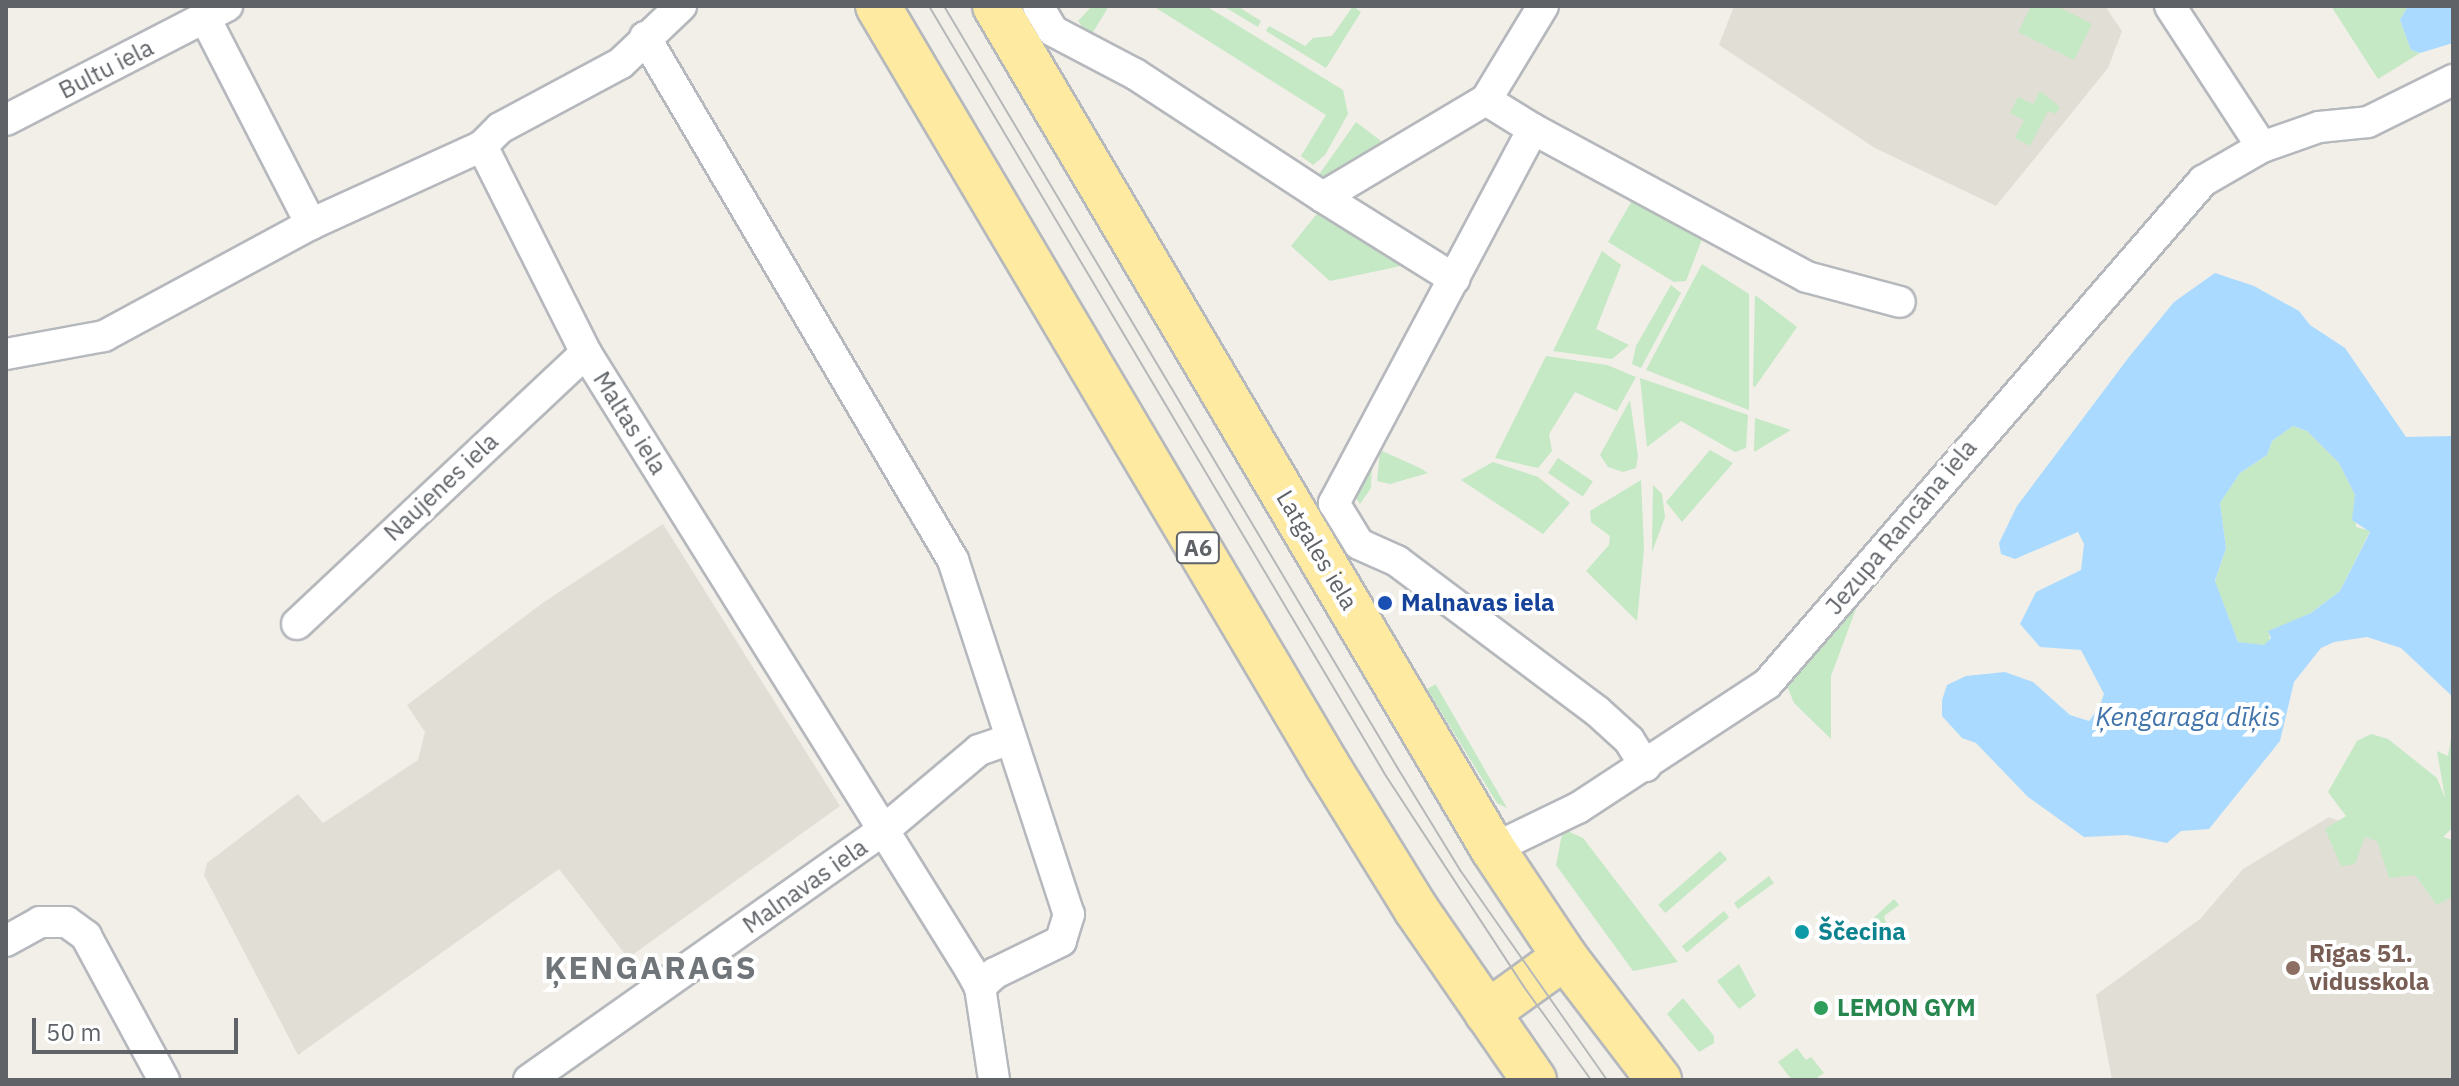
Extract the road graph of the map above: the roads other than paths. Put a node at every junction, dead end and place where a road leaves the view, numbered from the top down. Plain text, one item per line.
1 (681, 6) edge
2 (878, 6) edge
3 (1543, 6) edge
4 (2170, 6) edge
5 (1018, 10) edge
6 (216, 12) edge
7 (645, 37) junction
8 (2453, 80) edge
9 (1486, 100) junction
10 (6, 120) edge
11 (1533, 129) junction
12 (482, 146) junction
13 (2262, 147) junction
14 (1323, 197) junction
15 (311, 224) junction
16 (1454, 279) junction
17 (1900, 302) dead end
18 (586, 353) junction
19 (6, 354) edge
20 (1330, 534) junction
21 (297, 624) dead end
22 (1008, 740) junction
23 (1645, 766) junction
24 (884, 830) junction
25 (1493, 849) junction
26 (6, 941) edge
27 (1565, 957) junction
28 (980, 987) junction
29 (1487, 1013) junction
30 (164, 1080) edge
31 (529, 1080) edge
32 (994, 1080) edge
33 (1534, 1080) edge
34 (1659, 1080) edge

1 - 7 street
2 - 29 highway, A6
3 - 9 street
4 - 13 street
5 - 14 street
5 - 20 highway, Latgales iela
6 - 10 street, Bultu iela
6 - 15 street
7 - 12 street
7 - 22 street
8 - 13 street, Jezupa Rancāna iela
9 - 11 street
9 - 14 street
11 - 16 street
11 - 17 street
12 - 15 street
12 - 18 street, Maltas iela
13 - 23 street, Jezupa Rancāna iela
14 - 16 street
15 - 19 street
16 - 20 street
18 - 21 street, Naujenes iela
18 - 24 street, Maltas iela
20 - 23 street
20 - 25 highway, Latgales iela
22 - 24 street, Malnavas iela
22 - 28 street
23 - 25 street, Jezupa Rancāna iela
24 - 28 street, Maltas iela
24 - 31 street, Malnavas iela
25 - 27 highway, Latgales iela
26 - 30 street
27 - 29 highway
27 - 34 highway, Latgales iela
28 - 32 street, Maltas iela
29 - 33 highway, A6

